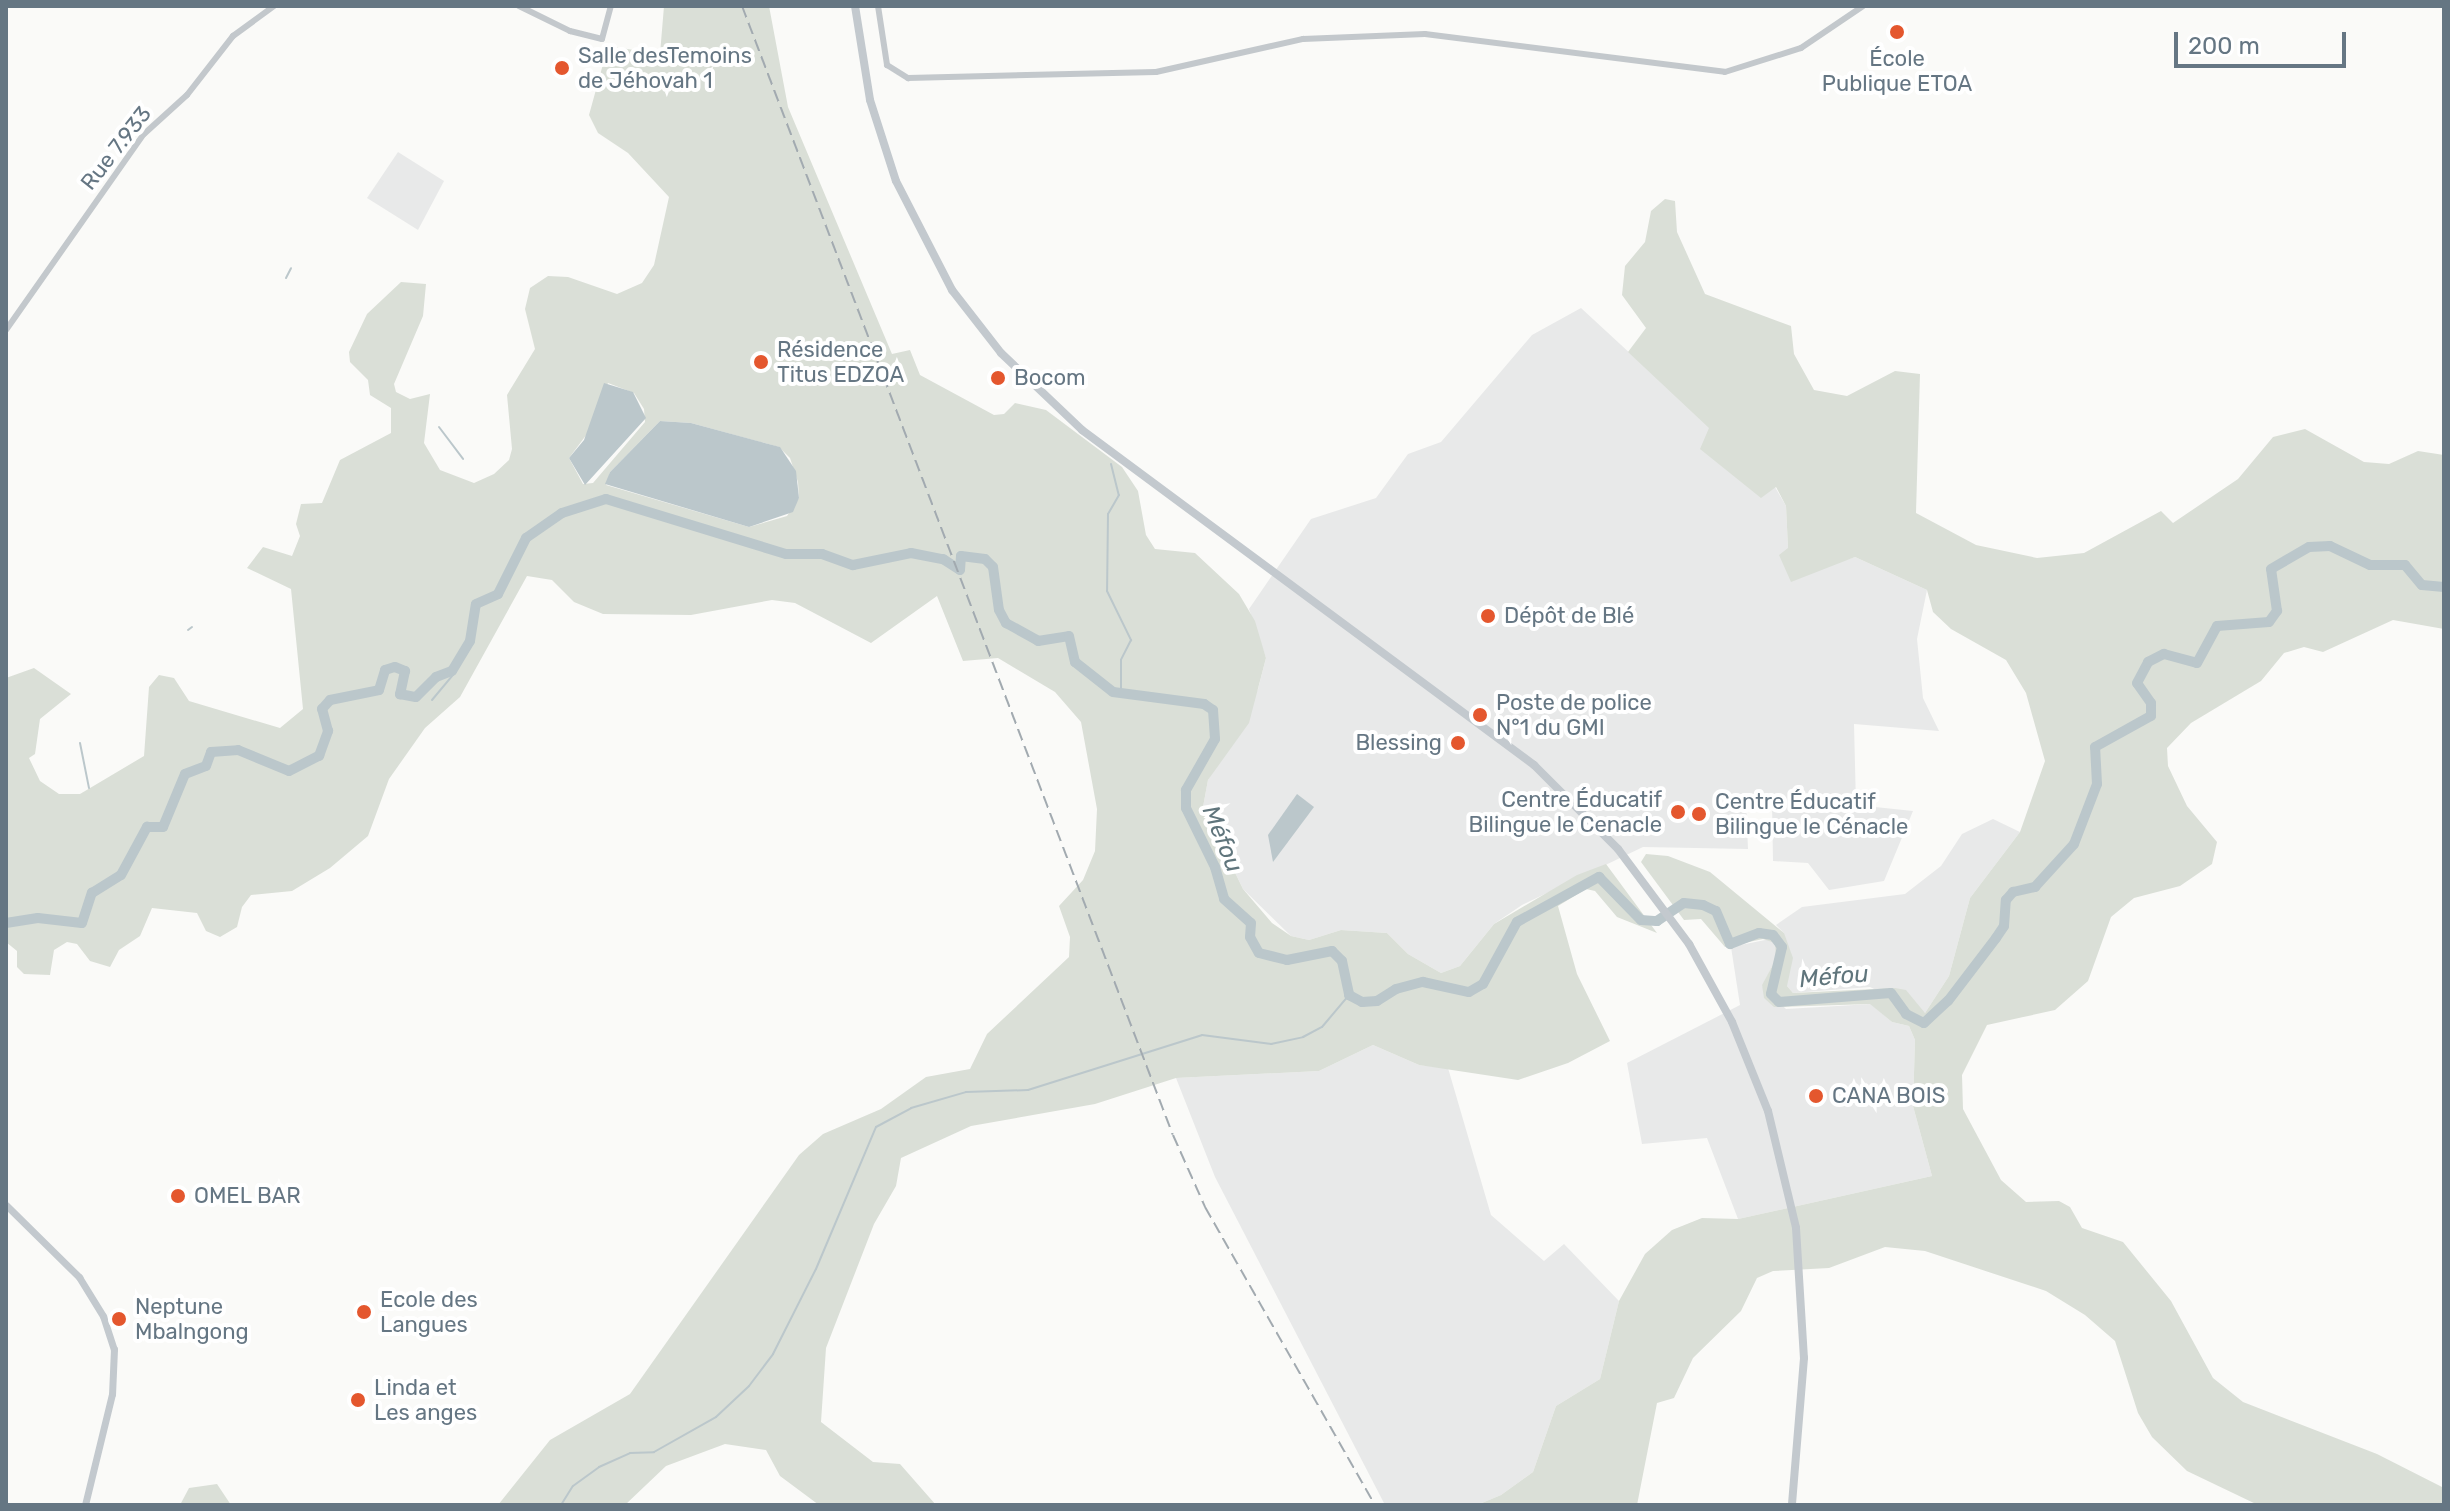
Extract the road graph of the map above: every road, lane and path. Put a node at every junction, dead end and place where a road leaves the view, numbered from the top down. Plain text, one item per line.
1 (274, 6) edge
2 (519, 6) edge
3 (611, 6) edge
4 (855, 6) edge
5 (878, 6) edge
6 (1863, 6) edge
7 (6, 330) edge
8 (6, 1205) edge
9 (85, 1505) edge
10 (1792, 1505) edge

1 - 7 street, Rue 7.933
2 - 3 street
4 - 10 highway
5 - 6 street
8 - 9 main road

